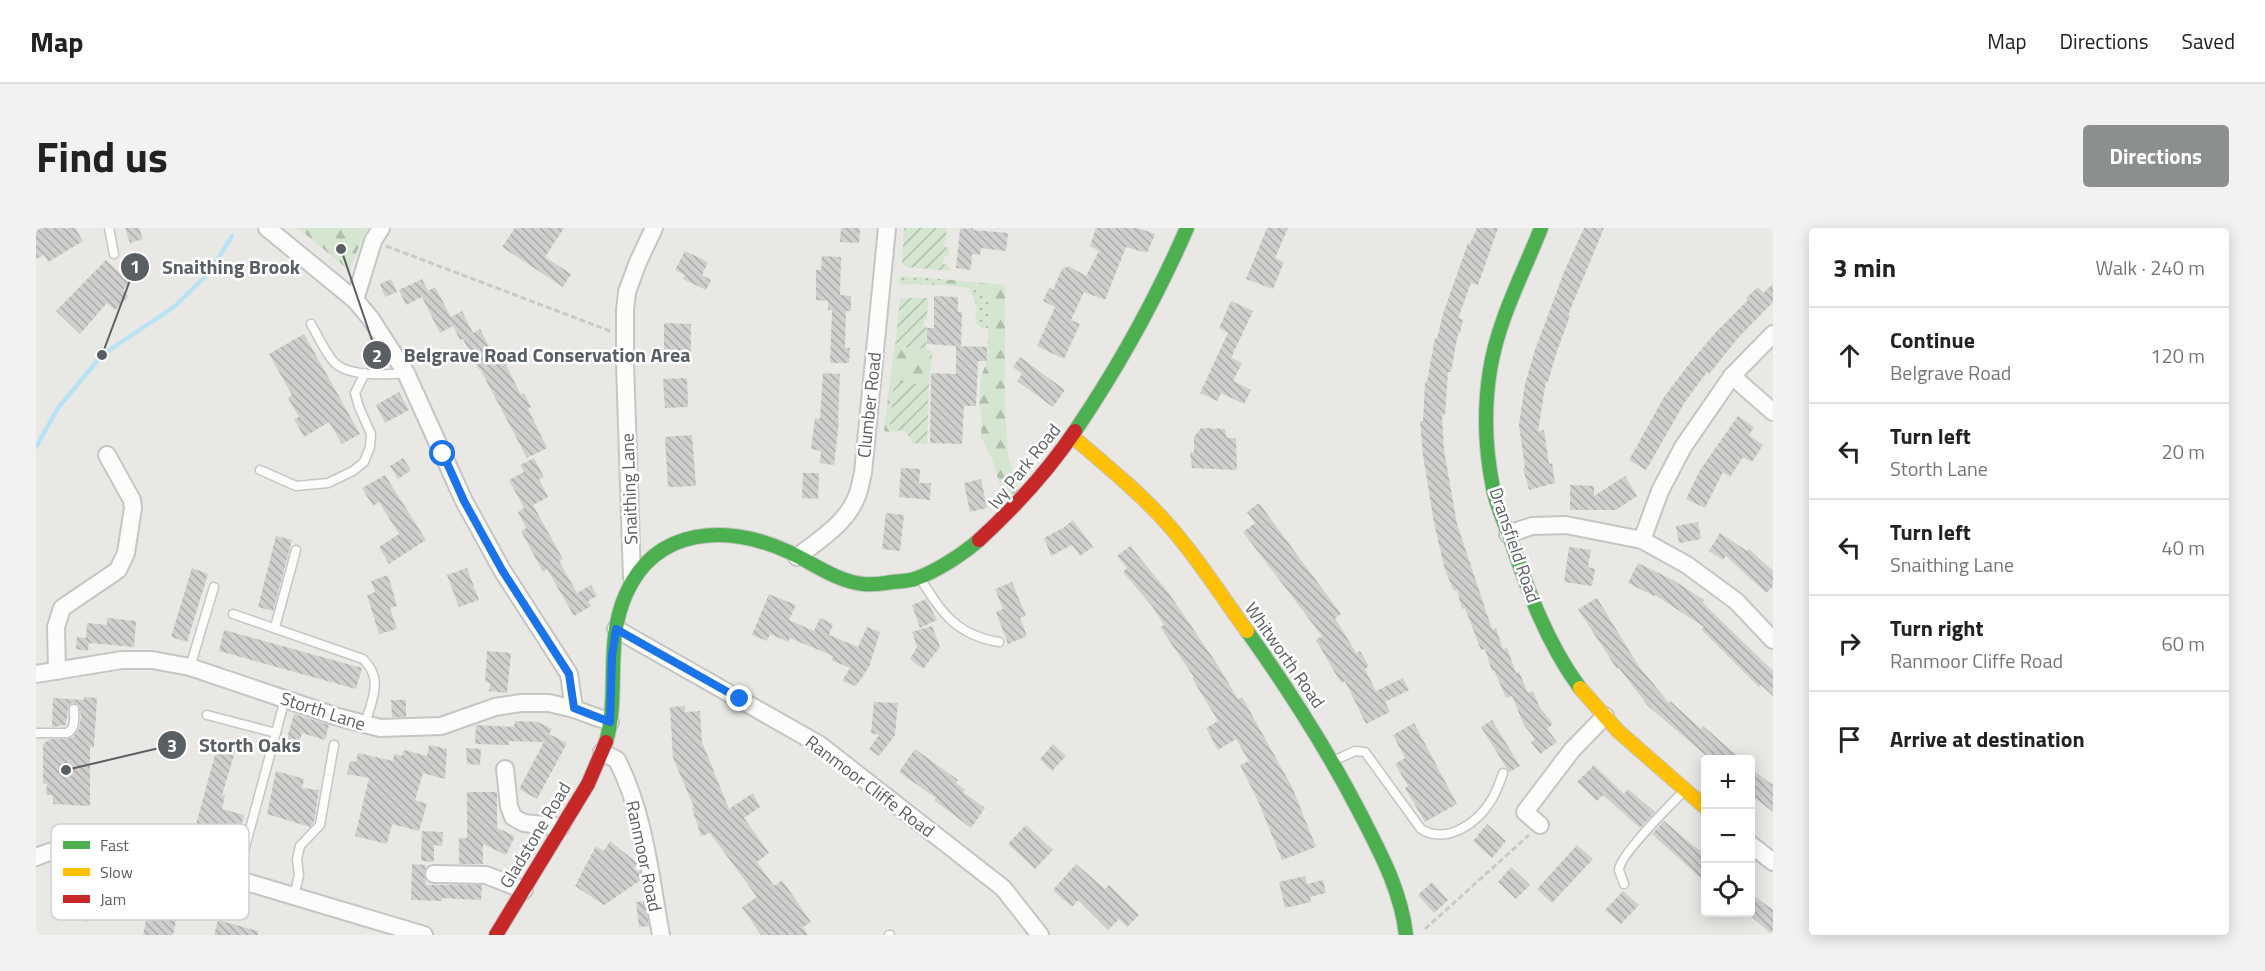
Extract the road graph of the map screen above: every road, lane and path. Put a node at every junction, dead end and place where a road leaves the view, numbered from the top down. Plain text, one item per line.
1 (109, 228) edge
2 (267, 228) edge
3 (654, 228) edge
4 (887, 228) edge
5 (1187, 228) edge
6 (1542, 228) edge
7 (377, 234) edge
8 (114, 254) dead end
9 (355, 300) junction
10 (311, 324) dead end
11 (1773, 334) edge
12 (625, 337) junction
13 (365, 373) junction
14 (406, 373) junction
15 (1732, 376) junction
16 (1773, 412) edge
17 (1072, 436) junction
18 (107, 455) dead end
19 (260, 470) dead end
20 (1508, 534) junction
21 (1642, 540) junction
22 (296, 550) dead end
23 (797, 557) junction
24 (920, 577) junction
25 (632, 578) junction
26 (213, 587) dead end
27 (232, 614) dead end
28 (275, 627) junction
29 (616, 629) junction
30 (1773, 640) edge
31 (999, 642) dead end
32 (190, 667) junction
33 (57, 670) junction
34 (36, 674) edge
35 (285, 699) junction
36 (574, 708) junction
37 (74, 709) dead end
38 (207, 715) dead end
39 (1605, 716) junction
40 (610, 722) junction
41 (365, 724) junction
42 (36, 732) edge
43 (276, 733) junction
44 (334, 744) dead end
45 (602, 752) junction
46 (1333, 761) junction
47 (505, 769) dead end
48 (1503, 773) dead end
49 (1685, 790) junction
50 (1701, 804) edge
51 (1540, 825) joint
52 (561, 827) junction
53 (249, 833) edge
54 (1755, 848) edge
55 (51, 851) edge
56 (36, 857) edge
57 (1773, 862) edge
58 (434, 874) dead end
59 (1624, 884) dead end
60 (249, 885) edge
61 (524, 890) junction
62 (294, 897) junction
63 (1423, 932) dead end
64 (424, 935) edge
65 (496, 935) edge
66 (661, 935) edge
67 (1040, 935) edge
68 (1406, 935) edge

1 - 8 lane
2 - 9 street
3 - 12 street, Snaithing Lane
4 - 23 street, Clumber Road
5 - 17 street, Ivy Park Road
6 - 20 street, Dransfield Road
7 - 9 street
7 - 12 path
9 - 14 street
10 - 13 lane
11 - 15 street
12 - 25 street, Snaithing Lane
13 - 14 lane
13 - 19 lane
14 - 36 street
15 - 16 street
15 - 21 street
17 - 24 street, Ivy Park Road
17 - 46 street, Whitworth Road
18 - 33 street
20 - 21 street
20 - 39 street, Dransfield Road
21 - 30 street
22 - 28 lane
23 - 24 street, Ivy Park Road
23 - 25 street, Ivy Park Road
24 - 31 lane
25 - 29 street, Snaithing Lane
26 - 32 lane
27 - 28 lane
28 - 41 lane
29 - 40 street, Snaithing Lane
29 - 67 street, Ranmoor Cliffe Road
32 - 33 street, Storth Lane
32 - 35 street, Storth Lane
33 - 34 street, Storth Lane
35 - 41 street, Storth Lane
35 - 43 lane
36 - 40 street, Storth Lane
36 - 41 street, Storth Lane
37 - 42 lane
38 - 43 lane
39 - 49 street, Dransfield Road
39 - 51 street
40 - 45 street, Snaithing Lane
43 - 53 lane
44 - 62 lane
45 - 52 street, Gladstone Road
45 - 66 street, Ranmoor Road
46 - 48 lane
46 - 68 street, Whitworth Road
47 - 52 street
49 - 50 street, Dransfield Road
49 - 59 lane
51 - 63 path
52 - 61 street, Gladstone Road
54 - 57 street
55 - 56 street
58 - 61 street
60 - 62 street
61 - 65 street, Gladstone Road
62 - 64 street

